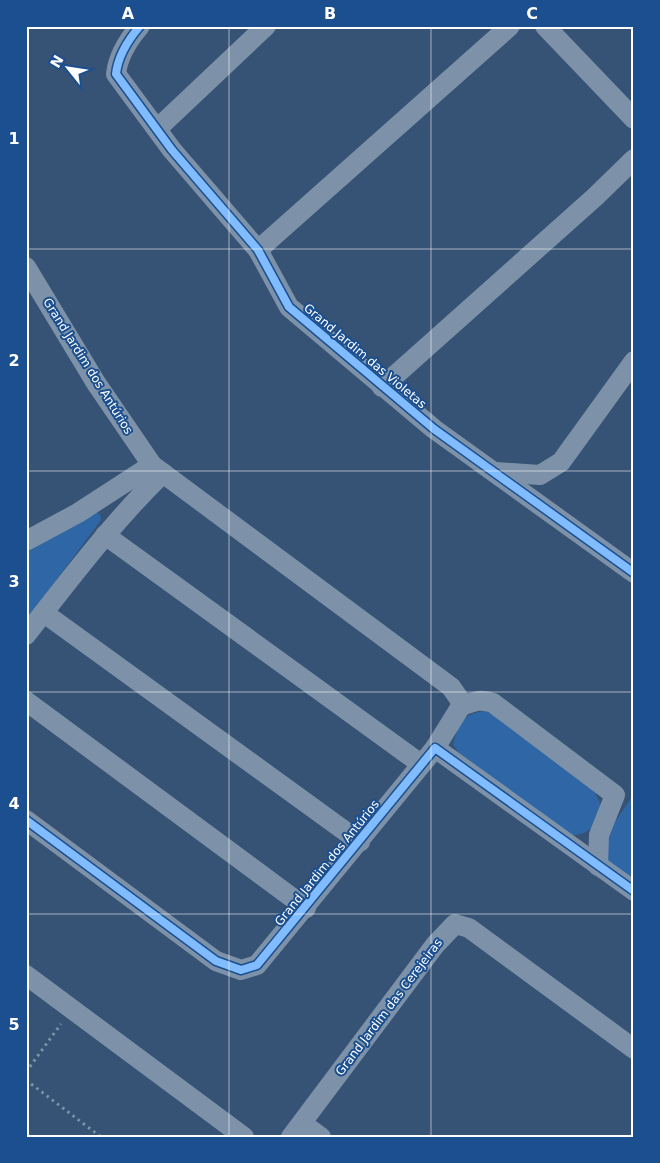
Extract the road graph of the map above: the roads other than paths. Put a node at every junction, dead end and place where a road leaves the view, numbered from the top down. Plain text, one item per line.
1 (140, 26) edge
2 (266, 26) edge
3 (510, 26) edge
4 (545, 26) edge
5 (634, 119) edge
6 (157, 130) junction
7 (634, 159) edge
8 (258, 250) junction
9 (26, 267) edge
10 (634, 361) edge
11 (382, 387) junction
12 (157, 469) junction
13 (493, 472) junction
14 (105, 535) junction
15 (26, 541) edge
16 (634, 573) edge
17 (44, 613) junction
18 (26, 635) edge
19 (26, 701) edge
20 (461, 706) junction
21 (435, 748) junction
22 (421, 764) junction
23 (26, 820) edge
24 (360, 842) junction
25 (598, 866) junction
26 (634, 891) edge
27 (306, 908) junction
28 (26, 975) edge
29 (634, 1049) edge
30 (297, 1130) edge
31 (244, 1137) edge
32 (321, 1137) edge

1 - 6 street, Grand Jardim das Violetas
2 - 6 street
3 - 8 street
4 - 5 street
6 - 8 street, Grand Jardim das Violetas
7 - 11 street, Grand Jardim das Violetas
8 - 11 street, Grand Jardim das Violetas
9 - 12 street, Grand Jardim dos Antúrios
10 - 13 street
11 - 13 street, Grand Jardim das Violetas
12 - 14 street
12 - 15 street
12 - 20 street, Grand Jardim dos Antúrios
13 - 16 street, Grand Jardim das Violetas
14 - 17 street
14 - 22 street
17 - 18 street
17 - 24 street, Grand Jardim dos Antúrios
19 - 27 street, Grand Jardim dos Antúrios
20 - 21 street, Grand Jardim dos Antúrios
20 - 25 street
21 - 22 street, Grand Jardim dos Antúrios
21 - 25 street
22 - 24 street, Grand Jardim dos Antúrios
23 - 27 street, Grand Jardim dos Antúrios
24 - 27 street, Grand Jardim dos Antúrios
25 - 26 street
28 - 31 street
29 - 30 street, Grand Jardim das Cerejeiras
30 - 32 street, Grand Jardim das Cerejeiras

